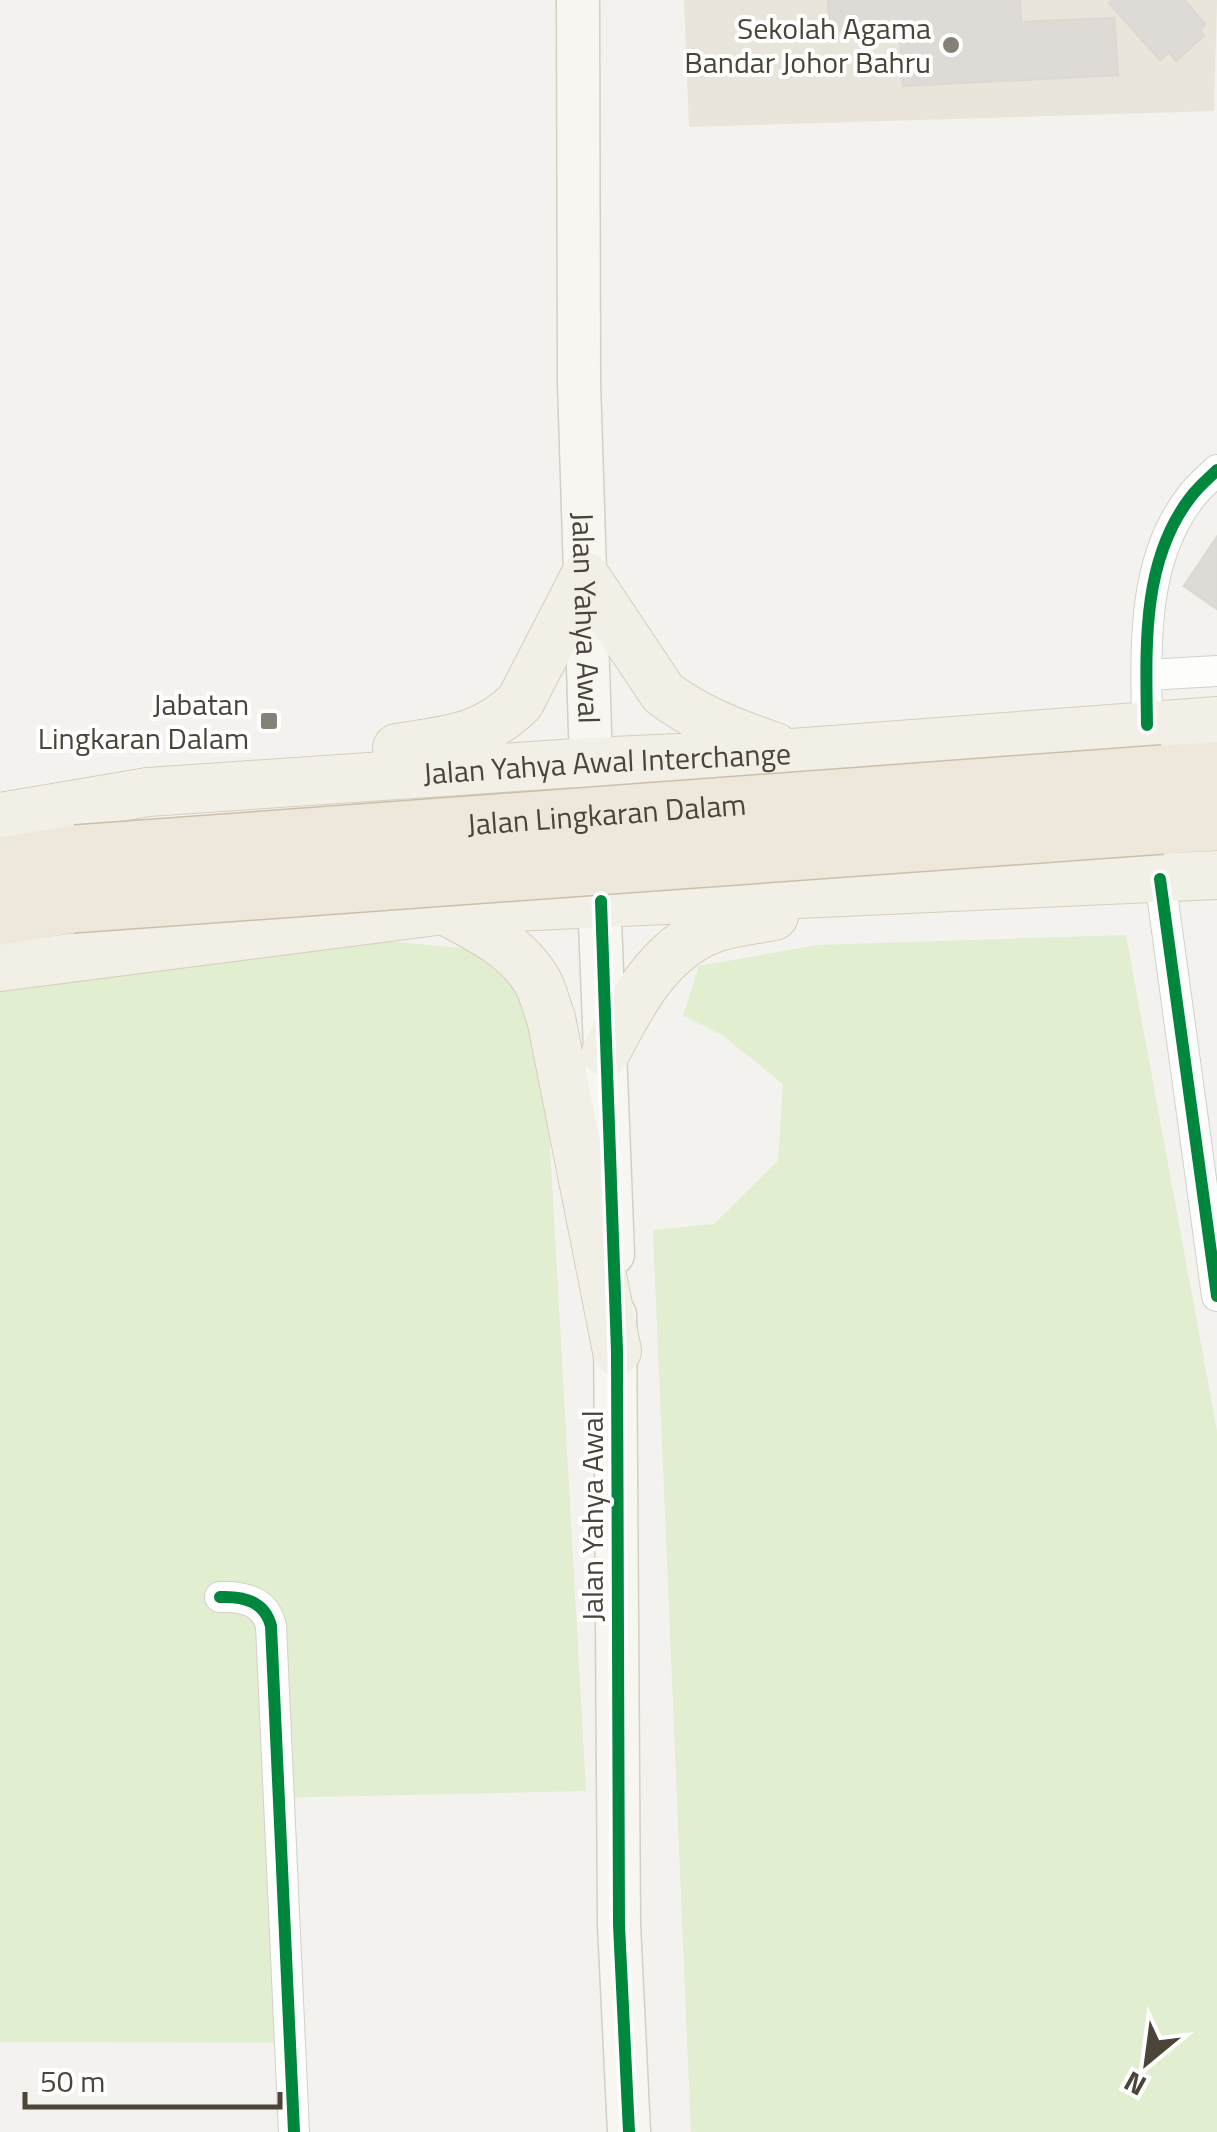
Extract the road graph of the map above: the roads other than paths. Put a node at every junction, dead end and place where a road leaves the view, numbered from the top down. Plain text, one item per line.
1 (578, 0) edge
2 (1217, 470) edge
3 (585, 576) junction
4 (1217, 671) edge
5 (1147, 676) junction
6 (1217, 721) edge
7 (1155, 749) junction
8 (792, 753) junction
9 (710, 757) junction
10 (590, 762) junction
11 (1217, 770) edge
12 (148, 792) junction
13 (0, 817) edge
14 (1217, 822) edge
15 (1161, 852) junction
16 (0, 865) edge
17 (1217, 874) edge
18 (74, 879) junction
19 (905, 890) junction
20 (744, 896) junction
21 (601, 901) junction
22 (444, 910) junction
23 (0, 917) edge
24 (0, 967) edge
25 (606, 1052) junction
26 (1217, 1296) edge
27 (617, 1351) junction
28 (220, 1597) dead end
29 (294, 2132) edge
30 (629, 2132) edge

1 - 3 main road, Jalan Yahya Awal
2 - 5 street
3 - 8 main road
3 - 10 main road, Jalan Yahya Awal
3 - 12 main road
4 - 5 street
5 - 7 street
6 - 7 main road, Jalan Yahya Awal Interchange
7 - 8 main road, Jalan Yahya Awal Interchange
7 - 11 highway, Jalan Lingkaran Dalam
7 - 18 highway, Jalan Lingkaran Dalam, bridge
8 - 9 main road, Jalan Yahya Awal Interchange
9 - 10 main road, Jalan Yahya Awal Interchange
9 - 20 main road
10 - 12 main road, Jalan Yahya Awal Interchange
10 - 21 main road, Jalan Yahya Awal
12 - 13 main road, Jalan Yahya Awal Interchange
14 - 15 highway, Jalan Lingkaran Dalam
15 - 17 main road
15 - 18 highway, Jalan Lingkaran Dalam, bridge
15 - 19 main road
15 - 26 street
16 - 18 highway, Jalan Lingkaran Dalam
18 - 23 highway, Jalan Lingkaran Dalam
19 - 20 main road
19 - 25 main road
20 - 21 main road
21 - 22 main road
21 - 25 main road, Jalan Yahya Awal
22 - 24 main road
22 - 27 main road
25 - 27 main road, Jalan Yahya Awal
27 - 30 main road, Jalan Yahya Awal
28 - 29 street

